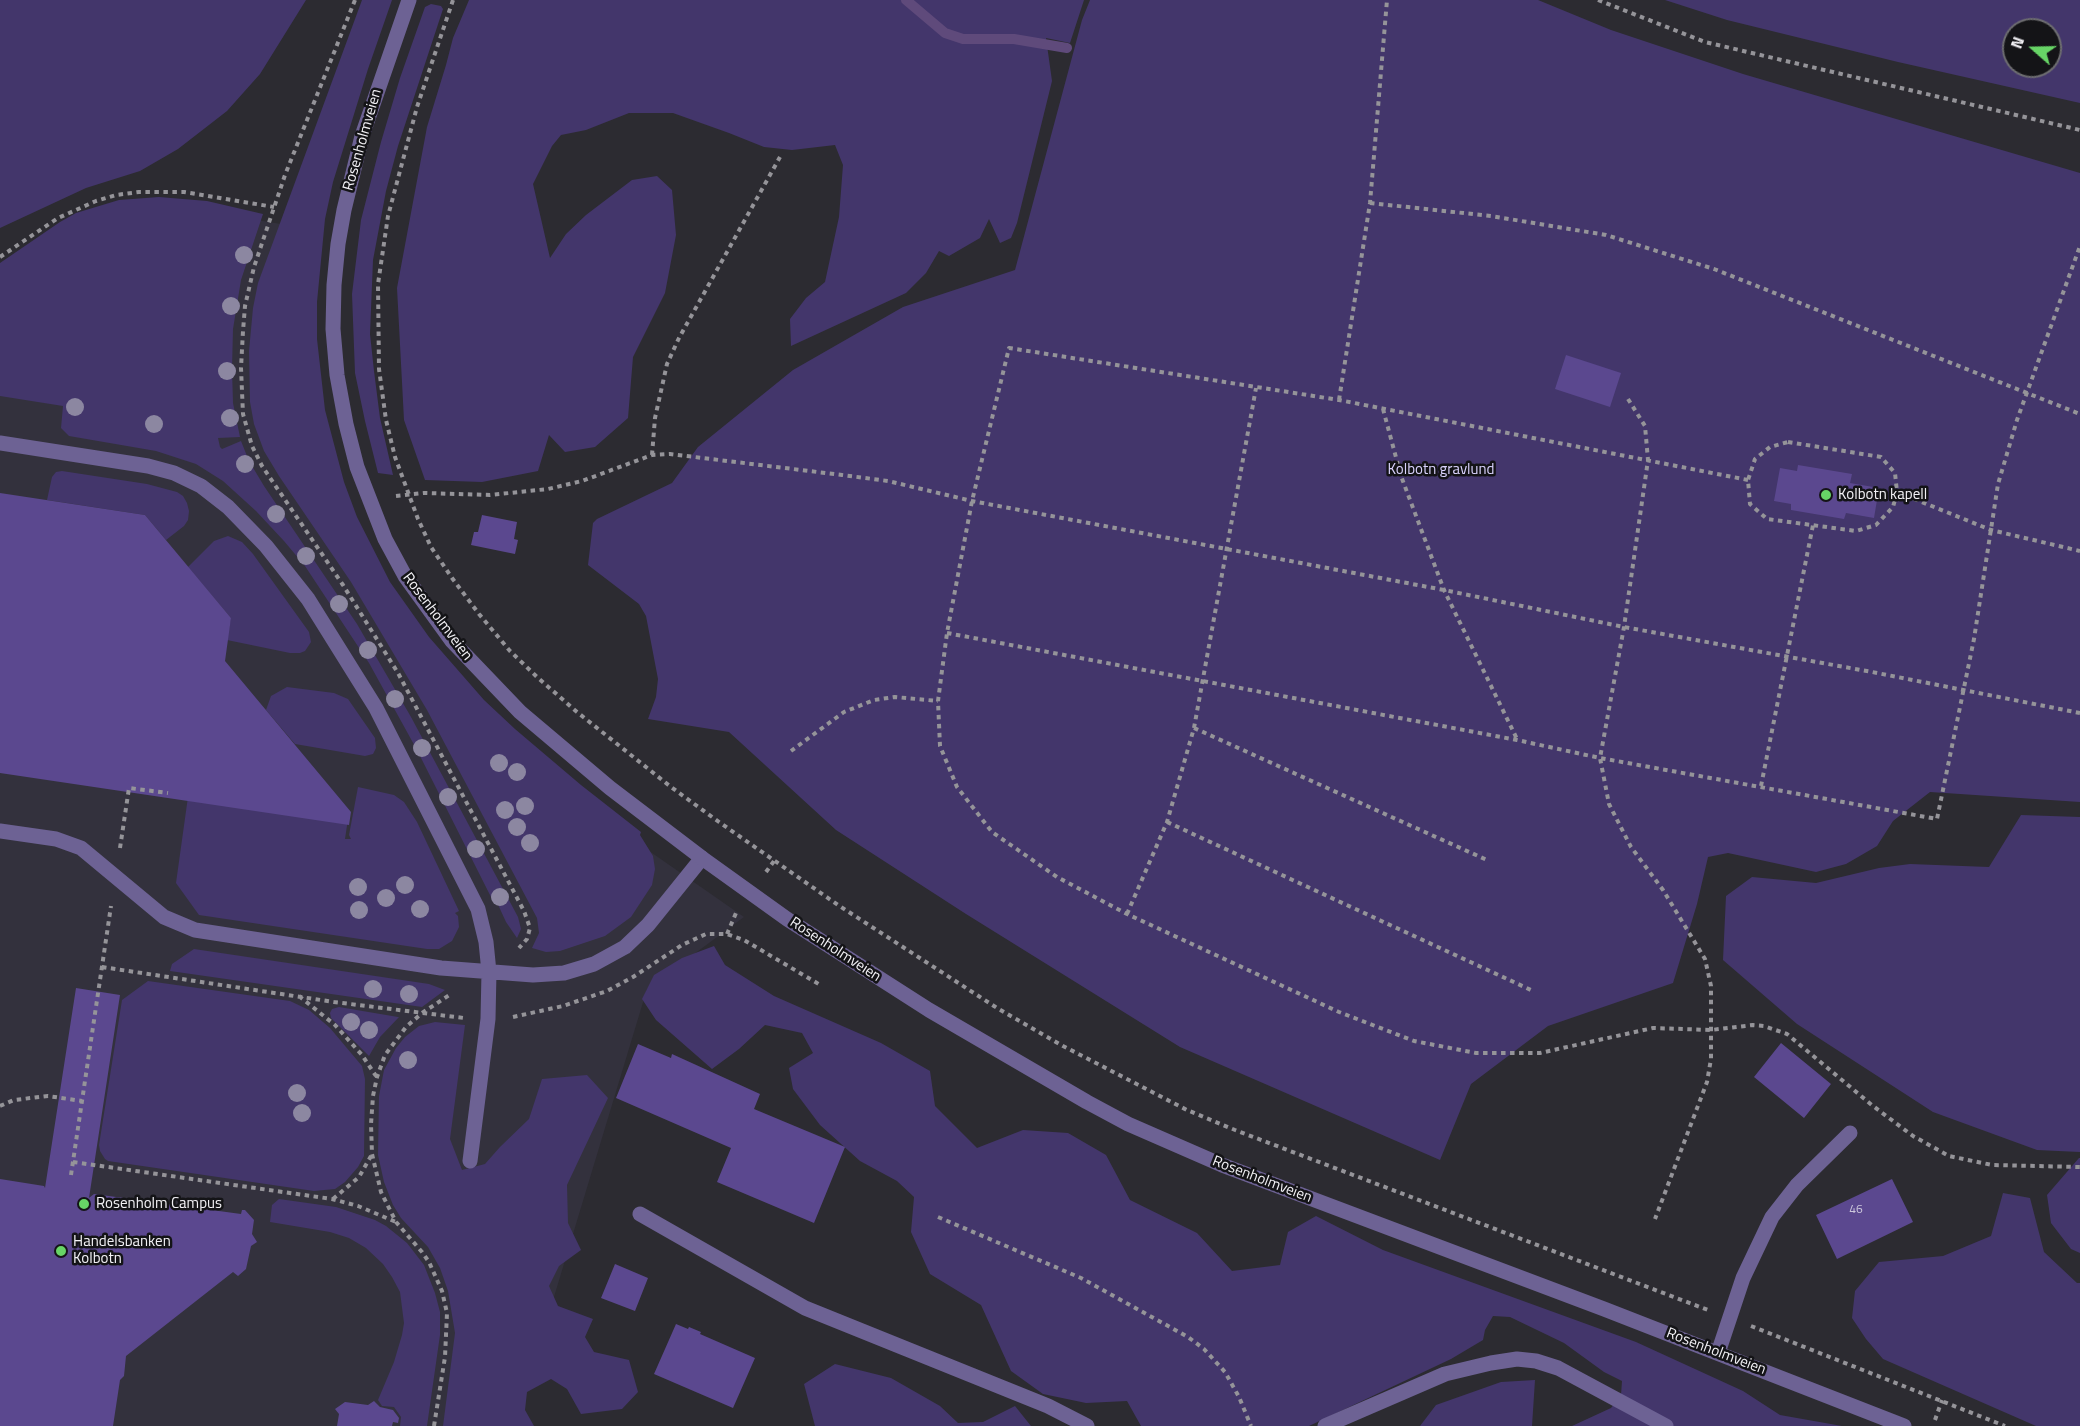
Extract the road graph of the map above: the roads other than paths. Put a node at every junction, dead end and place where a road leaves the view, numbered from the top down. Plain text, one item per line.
1 (409, 0) edge
2 (0, 443) edge
3 (0, 831) edge
4 (702, 858) junction
5 (489, 972) junction
6 (1850, 1133) dead end
7 (470, 1161) dead end
8 (640, 1214) dead end
9 (1718, 1353) junction
10 (1898, 1425) edge
11 (1087, 1426) edge
12 (1325, 1426) edge
13 (1666, 1426) edge

1 - 4 street, Rosenholmveien
2 - 5 street
3 - 5 street
4 - 5 street
4 - 9 street, Rosenholmveien
5 - 7 street
6 - 9 street
8 - 11 street
9 - 10 street, Rosenholmveien
12 - 13 street

